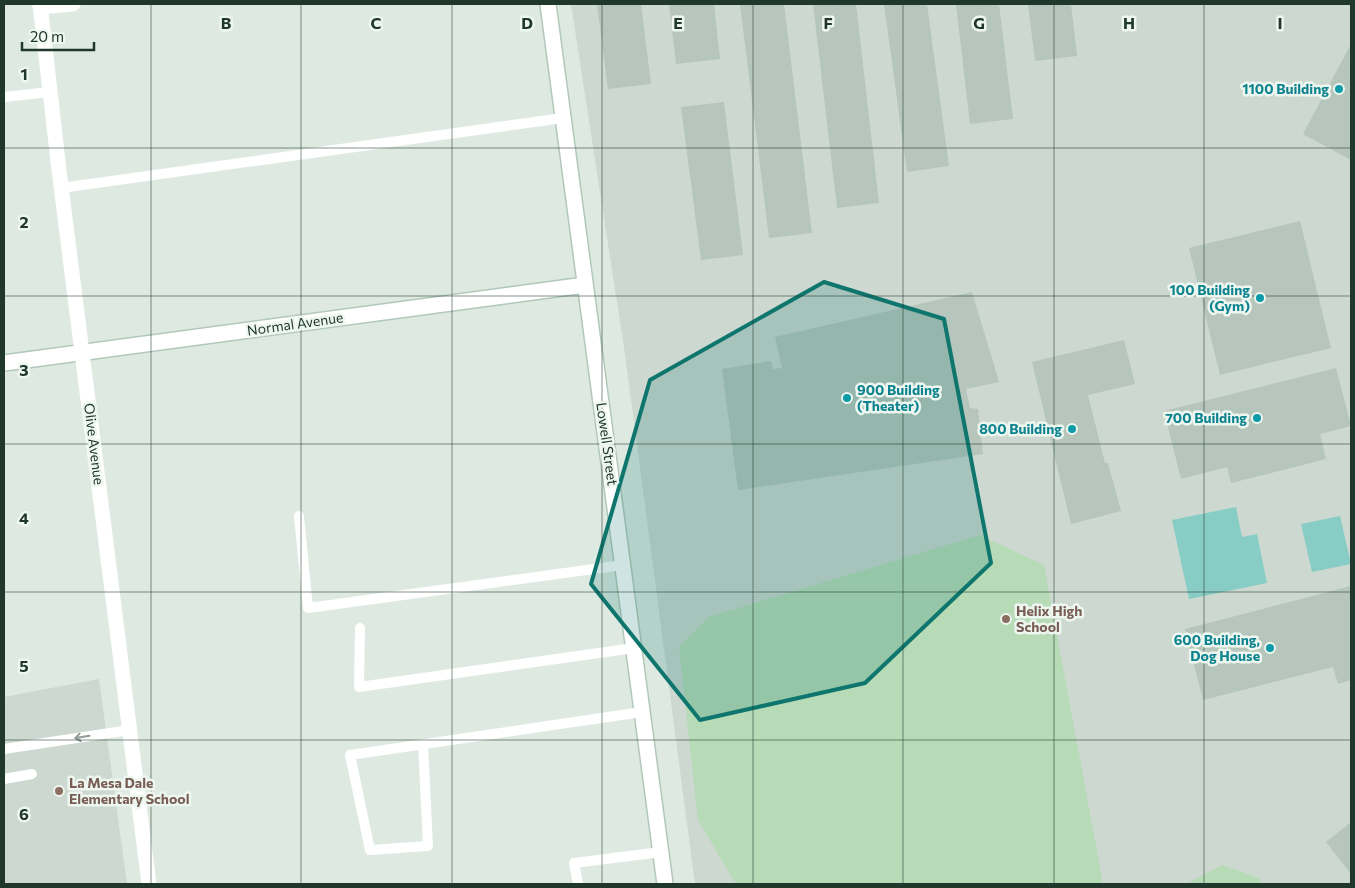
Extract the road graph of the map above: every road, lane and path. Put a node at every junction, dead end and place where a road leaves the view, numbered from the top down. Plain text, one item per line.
1 (73, 4) edge
2 (548, 4) edge
3 (40, 6) edge
4 (50, 92) junction
5 (4, 98) edge
6 (563, 118) junction
7 (61, 188) junction
8 (585, 285) junction
9 (83, 353) junction
10 (4, 363) edge
11 (299, 516) dead end
12 (623, 565) junction
13 (360, 628) dead end
14 (634, 648) junction
15 (642, 712) junction
16 (130, 730) junction
17 (423, 744) junction
18 (4, 749) edge
19 (32, 774) dead end
20 (4, 779) edge
21 (660, 852) junction
22 (149, 884) edge
23 (578, 884) edge
24 (665, 884) edge

1 - 3 street
2 - 6 street, Lowell Street
3 - 4 street, Olive Avenue
4 - 5 lane
4 - 7 street, Olive Avenue
6 - 7 lane
6 - 8 street, Lowell Street
7 - 9 street, Olive Avenue
8 - 9 street, Normal Avenue
8 - 12 street, Lowell Street
9 - 10 street, Normal Avenue
9 - 16 street, Olive Avenue
11 - 12 lane
12 - 14 street, Lowell Street
13 - 14 lane
14 - 15 street, Lowell Street
15 - 17 lane
15 - 21 street, Lowell Street
16 -> 18 lane
16 - 22 street, Olive Avenue
17 - 17 lane
19 - 20 lane
21 - 23 lane
21 - 24 street, Lowell Street

